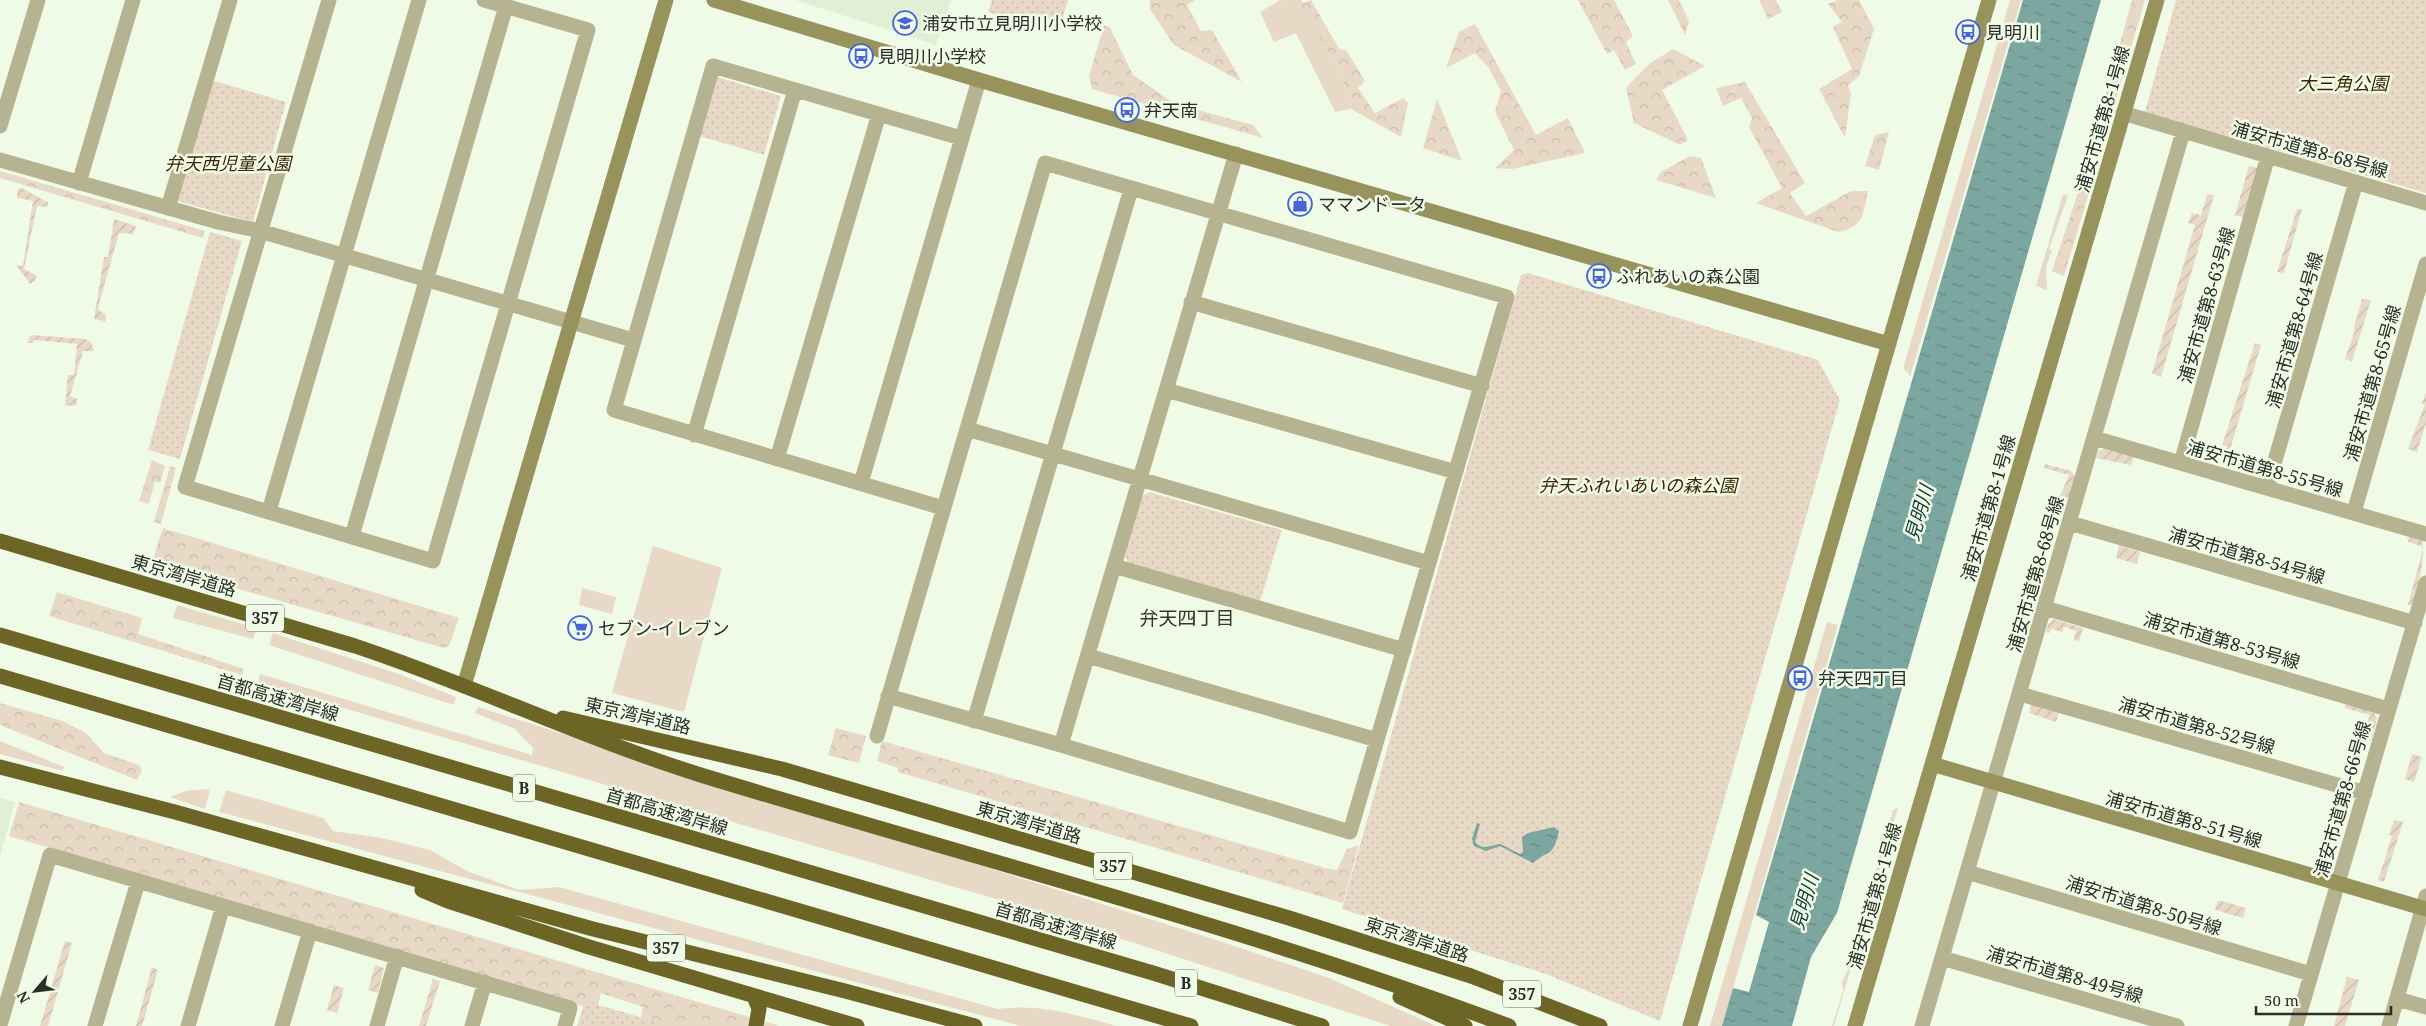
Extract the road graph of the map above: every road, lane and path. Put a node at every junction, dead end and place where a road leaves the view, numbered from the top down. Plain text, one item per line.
1 (38, 0) edge
2 (133, 0) edge
3 (230, 0) edge
4 (329, 0) edge
5 (419, 0) edge
6 (484, 0) edge
7 (666, 0) edge
8 (714, 0) edge
9 (1989, 0) edge
10 (2157, 0) edge
11 (506, 6) junction
12 (979, 80) junction
13 (795, 90) junction
14 (2123, 113) junction
15 (879, 114) junction
16 (0, 126) edge
17 (2183, 132) junction
18 (961, 138) junction
19 (1236, 154) junction
20 (2268, 156) junction
21 (0, 160) edge
22 (2356, 182) junction
23 (79, 183) junction
24 (1131, 189) junction
25 (2426, 203) edge
26 (168, 208) junction
27 (1218, 213) junction
28 (260, 231) junction
29 (344, 256) junction
30 (2426, 264) edge
31 (427, 280) junction
32 (1191, 302) junction
33 (508, 304) junction
34 (573, 322) junction
35 (633, 340) junction
36 (1889, 344) junction
37 (1482, 386) junction
38 (1166, 390) junction
39 (968, 429) junction
40 (694, 435) junction
41 (2094, 438) junction
42 (1053, 453) junction
43 (777, 459) junction
44 (2181, 463) junction
45 (1456, 472) junction
46 (1139, 479) junction
47 (861, 483) junction
48 (2267, 488) junction
49 (943, 508) junction
50 (269, 511) junction
51 (2354, 512) junction
52 (2070, 523) junction
53 (2426, 534) edge
54 (352, 536) junction
55 (0, 541) edge
56 (1428, 563) junction
57 (1114, 566) junction
58 (2426, 583) edge
59 (2045, 608) junction
60 (2415, 623) junction
61 (0, 635) edge
62 (1404, 650) junction
63 (1088, 656) junction
64 (0, 676) edge
65 (464, 686) junction
66 (2020, 694) junction
67 (888, 696) junction
68 (2388, 708) junction
69 (525, 710) junction
70 (974, 721) junction
71 (877, 736) dead end
72 (1377, 740) junction
73 (1061, 745) junction
74 (1932, 764) junction
75 (0, 767) edge
76 (1994, 782) junction
77 (2364, 793) junction
78 (359, 863) junction
79 (1967, 872) junction
80 (138, 882) junction
81 (2337, 884) junction
82 (2425, 905) edge
83 (223, 906) junction
84 (310, 931) junction
85 (397, 956) junction
86 (1942, 958) junction
87 (1326, 963) junction
88 (2311, 974) junction
89 (485, 982) junction
90 (754, 996) junction
91 (2397, 999) junction
92 (2426, 1007) edge
93 (0, 1025) edge
94 (95, 1026) edge
95 (188, 1026) edge
96 (282, 1026) edge
97 (377, 1026) edge
98 (472, 1026) edge
99 (565, 1026) edge
100 (756, 1026) edge
101 (857, 1026) edge
102 (975, 1026) edge
103 (1191, 1026) edge
104 (1322, 1026) edge
105 (1465, 1026) edge
106 (1508, 1026) edge
107 (1600, 1026) edge
108 (1690, 1026) edge
109 (1855, 1026) edge
110 (1922, 1026) edge
111 (2177, 1026) edge
112 (2296, 1026) edge
113 (2389, 1026) edge

1 - 16 street
2 - 23 street
3 - 26 street
4 - 28 street
5 - 29 street
6 - 11 street
7 - 34 street
8 - 12 street
9 - 36 street
10 - 14 street, 浦安市道第8-1号線
11 - 31 street
11 - 33 street
12 - 18 street
12 - 19 street
13 - 15 street
13 - 35 street
13 - 40 street
14 - 17 street, 浦安市道第8-68号線
14 - 74 street, 浦安市道第8-1号線
15 - 18 street
15 - 43 street
17 - 20 street, 浦安市道第8-68号線
17 - 41 street, 浦安市道第8-68号線
18 - 47 street
19 - 27 street
19 - 36 street
20 - 22 street, 浦安市道第8-68号線
20 - 44 street, 浦安市道第8-63号線
21 - 23 street
22 - 25 street, 浦安市道第8-68号線
22 - 48 street, 浦安市道第8-64号線
23 - 26 street
24 - 27 street
24 - 39 street
24 - 42 street
26 - 28 street
27 - 32 street
27 - 37 street
28 - 29 street
28 - 50 street
29 - 31 street
29 - 50 street
30 - 51 street, 浦安市道第8-65号線
31 - 33 street
31 - 54 street
32 - 37 street
32 - 38 street
33 - 34 street
33 - 54 street
34 - 35 street
34 - 65 street
35 - 40 street
36 - 108 street
37 - 45 street
38 - 45 street
38 - 46 street
39 - 42 street
39 - 49 street
40 - 43 street
41 - 44 street, 浦安市道第8-55号線
41 - 52 street, 浦安市道第8-68号線
42 - 46 street
42 - 70 street
43 - 47 street
44 - 48 street, 浦安市道第8-55号線
45 - 56 street
46 - 56 street
46 - 57 street
47 - 49 street
48 - 51 street, 浦安市道第8-55号線
49 - 67 street
50 - 54 street
51 - 53 street, 浦安市道第8-55号線
52 - 59 street, 浦安市道第8-68号線
52 - 60 street, 浦安市道第8-54号線
55 - 65 highway, 東京湾岸道路 / 357
56 - 62 street
57 - 62 street
57 - 63 street
58 - 60 street, 浦安市道第8-66号線
59 - 66 street, 浦安市道第8-68号線
59 - 68 street, 浦安市道第8-53号線
60 - 68 street, 浦安市道第8-66号線
61 - 104 highway, 首都高速湾岸線 / B
62 - 72 street
63 - 72 street
63 - 73 street
64 - 103 highway, B
65 - 69 highway, 東京湾岸道路 / 357
66 - 76 street, 浦安市道第8-68号線
66 - 77 street, 浦安市道第8-52号線
67 - 70 street
67 - 71 street
68 - 77 street, 浦安市道第8-66号線
69 - 87 highway, 東京湾岸道路 / 357
69 - 107 highway, 東京湾岸道路 / 357
70 - 73 street
72 - 73 street
74 - 76 street, 浦安市道第8-51号線
74 - 109 street, 浦安市道第8-1号線
75 - 78 highway, 357
76 - 79 street, 浦安市道第8-68号線
76 - 81 street, 浦安市道第8-51号線
77 - 81 street, 浦安市道第8-66号線
78 - 90 highway, 357
78 - 102 highway, 357
79 - 86 street, 浦安市道第8-68号線
79 - 88 street, 浦安市道第8-50号線
80 - 83 street
80 - 93 street
80 - 94 street
81 - 82 street, 浦安市道第8-51号線
81 - 88 street, 浦安市道第8-66号線
82 - 91 street
83 - 84 street
83 - 95 street
84 - 85 street
84 - 96 street
85 - 89 street
85 - 97 street
86 - 110 street, 浦安市道第8-68号線
86 - 111 street, 浦安市道第8-49号線
87 - 105 highway
87 - 106 highway, 東京湾岸道路 / 357
88 - 112 street, 浦安市道第8-66号線
89 - 98 street
89 - 99 street
90 - 100 highway
90 - 101 highway, 357
91 - 92 street
91 - 113 street

